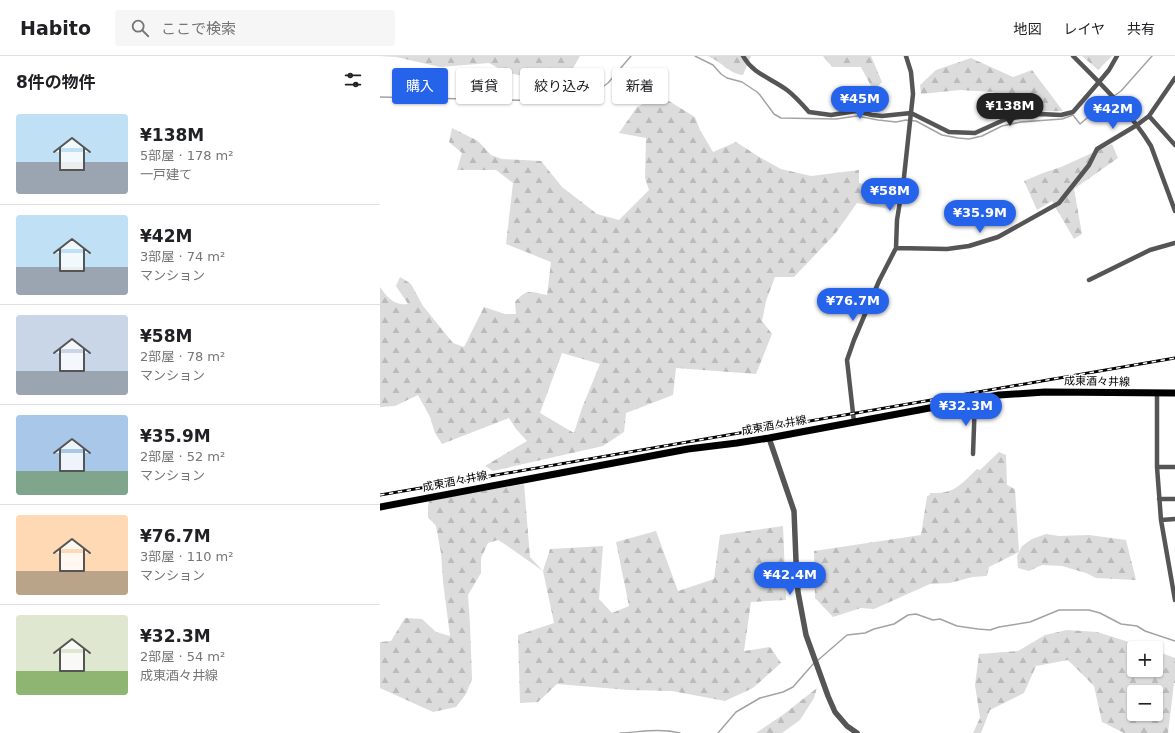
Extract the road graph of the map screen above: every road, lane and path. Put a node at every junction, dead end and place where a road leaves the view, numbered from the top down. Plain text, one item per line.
1 (743, 56) edge
2 (906, 56) edge
3 (1073, 56) edge
4 (1116, 56) edge
5 (1175, 78) edge
6 (1099, 82) junction
7 (911, 113) junction
8 (1149, 116) junction
9 (1137, 125) junction
10 (1175, 145) edge
11 (1175, 211) edge
12 (1175, 243) edge
13 (896, 248) junction
14 (1089, 280) dead end
15 (1157, 392) junction
16 (1175, 393) edge
17 (974, 400) junction
18 (854, 422) junction
19 (769, 438) junction
20 (973, 454) dead end
21 (1157, 467) junction
22 (1175, 467) edge
23 (1159, 499) junction
24 (1175, 499) edge
25 (380, 507) edge
26 (1175, 519) edge
27 (1161, 520) junction
28 (1173, 579) edge
29 (1175, 600) edge
30 (857, 733) edge

1 - 7 street
2 - 7 street
3 - 6 street
4 - 6 street
5 - 8 street
6 - 7 street
6 - 9 street
7 - 13 street
8 - 9 street
8 - 10 street
9 - 11 street
9 - 13 street
12 - 14 street
13 - 18 street
15 - 16 main road, 成東酒々井線
15 - 17 main road, 成東酒々井線
15 - 21 street
17 - 18 main road, 成東酒々井線
17 - 20 street
18 - 19 main road, 成東酒々井線
19 - 25 main road, 成東酒々井線
19 - 30 street
21 - 22 street
21 - 23 street
23 - 24 street
23 - 27 street
26 - 27 street
27 - 28 street
28 - 29 street

